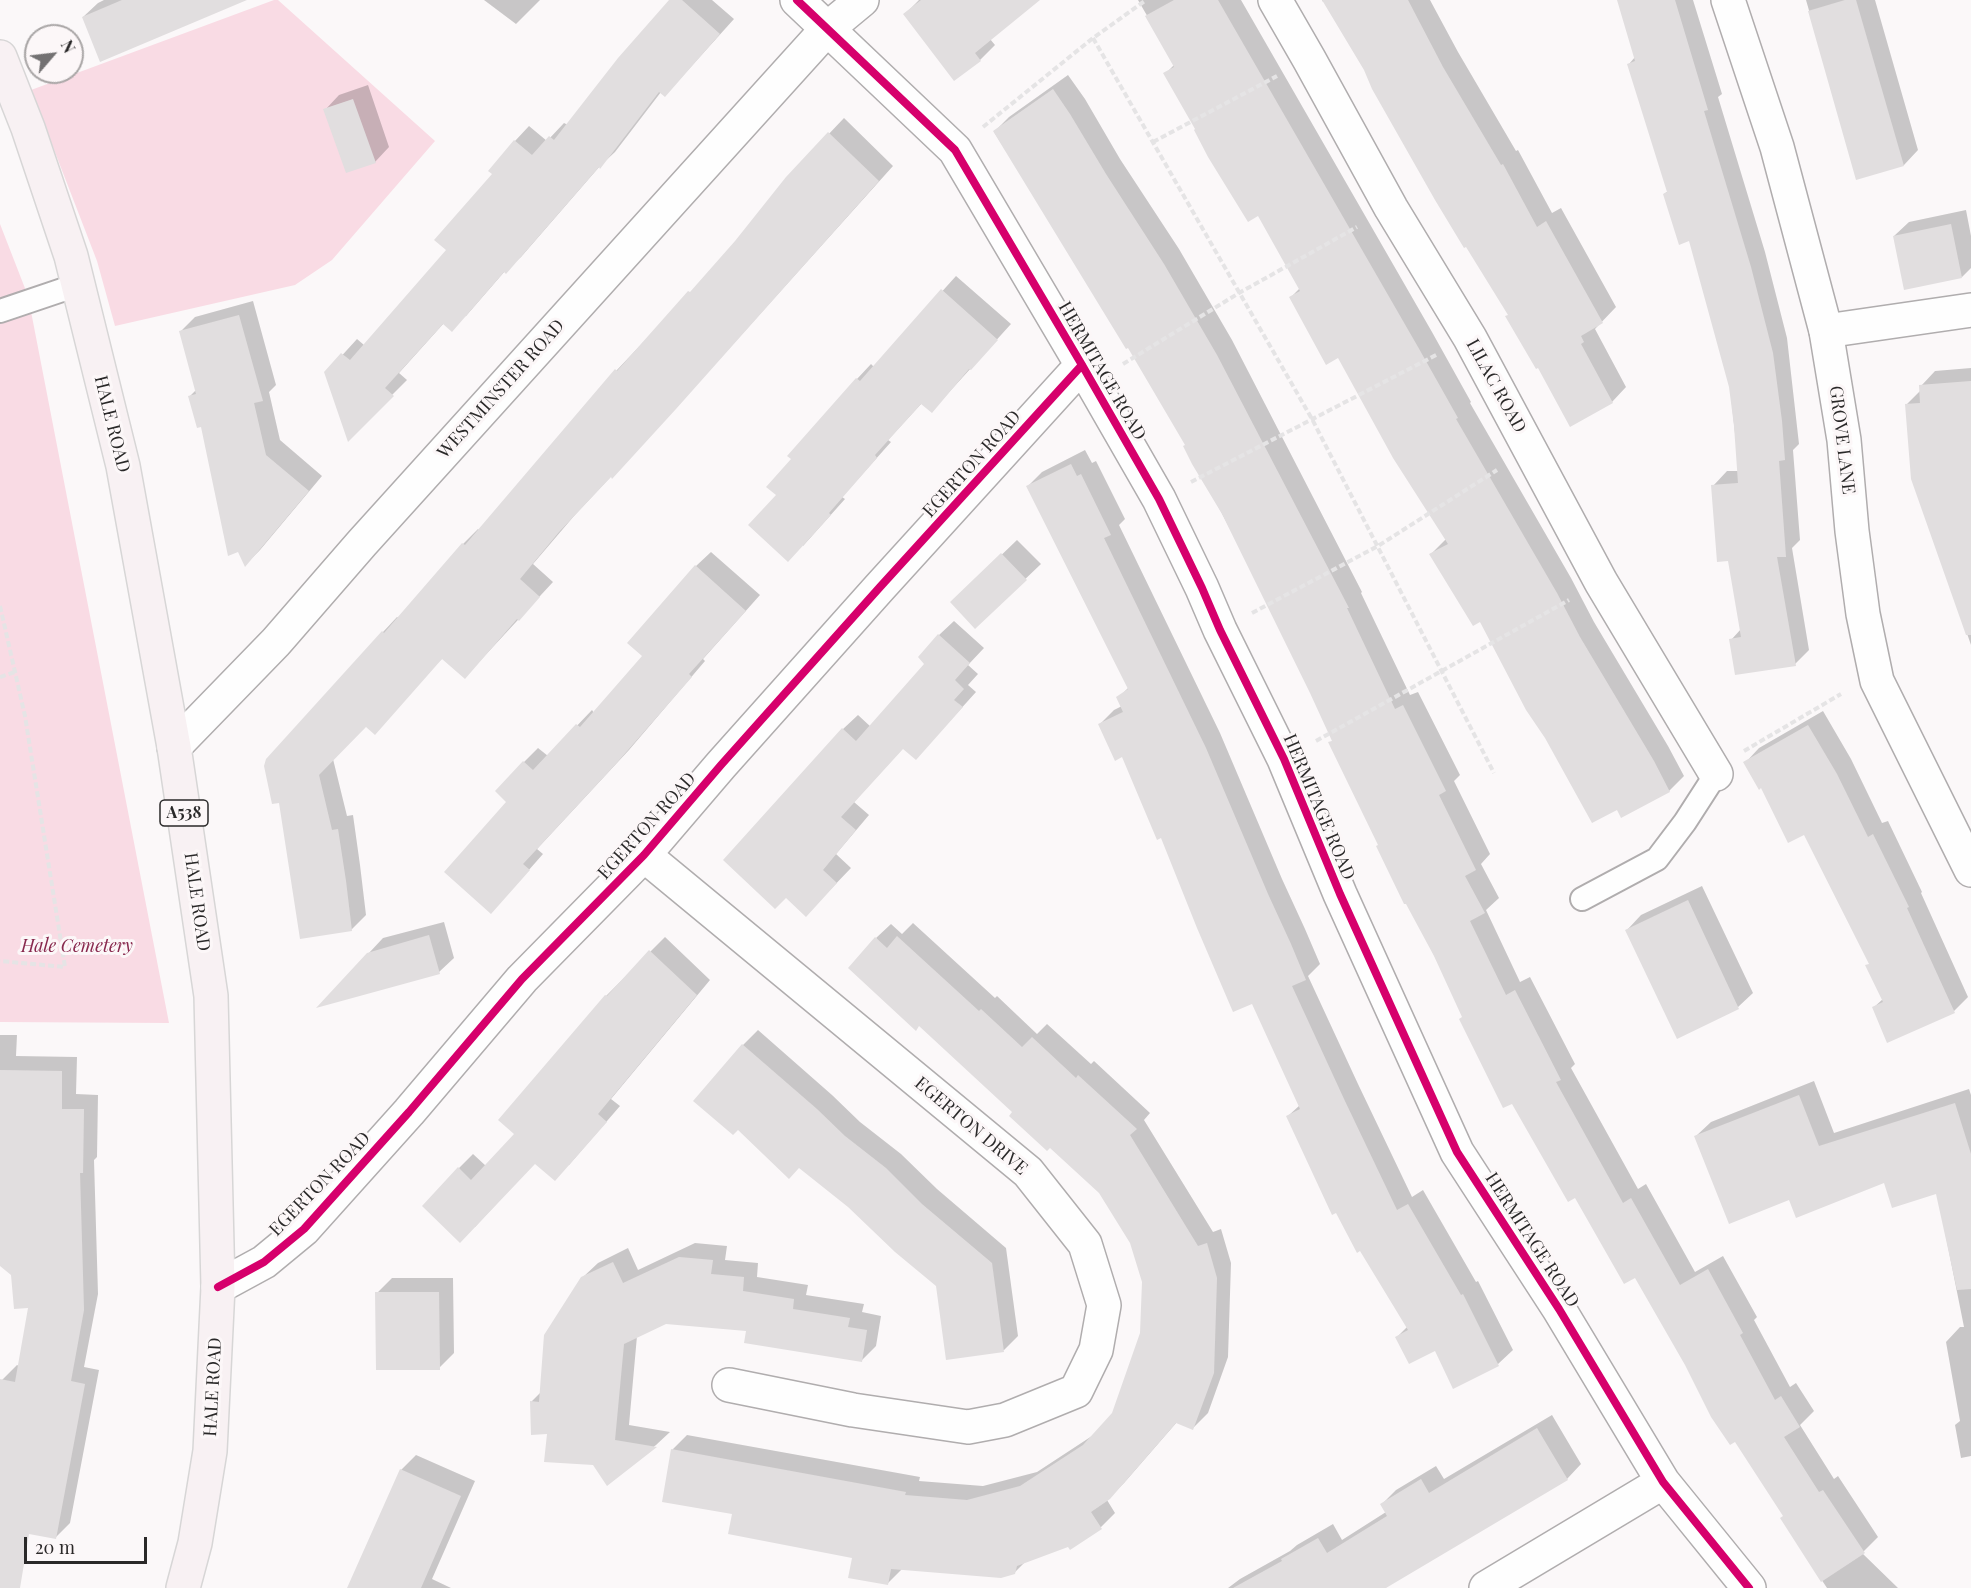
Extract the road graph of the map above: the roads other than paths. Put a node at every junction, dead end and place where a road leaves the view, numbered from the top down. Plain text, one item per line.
1 (797, 0) edge
2 (862, 0) edge
3 (1275, 0) edge
4 (1728, 0) edge
5 (827, 29) junction
6 (0, 57) edge
7 (77, 285) junction
8 (1971, 310) edge
9 (0, 312) edge
10 (1826, 330) junction
11 (1087, 374) junction
12 (174, 747) junction
13 (1714, 772) joint
14 (644, 855) junction
15 (1971, 870) edge
16 (1582, 899) dead end
17 (218, 1287) junction
18 (729, 1385) dead end
19 (1663, 1482) junction
20 (183, 1588) edge
21 (1486, 1588) edge
22 (1749, 1588) edge

1 - 5 street, HERMITAGE ROAD
2 - 5 street, WESTMINSTER ROAD
3 - 13 street, LILAC ROAD
4 - 10 street, GROVE LANE
5 - 11 street, HERMITAGE ROAD
5 - 12 street, WESTMINSTER ROAD
6 - 7 main road, HALE ROAD / A538
7 - 9 lane
7 - 12 main road, HALE ROAD / A538
8 - 10 street
10 - 15 street, GROVE LANE
11 - 14 street, EGERTON ROAD
11 - 19 street, HERMITAGE ROAD
12 - 17 main road, HALE ROAD / A538
13 - 16 lane
14 - 17 street, EGERTON ROAD
14 - 18 street, EGERTON DRIVE
17 - 20 main road, HALE ROAD / A538
19 - 21 street
19 - 22 street, HERMITAGE ROAD

